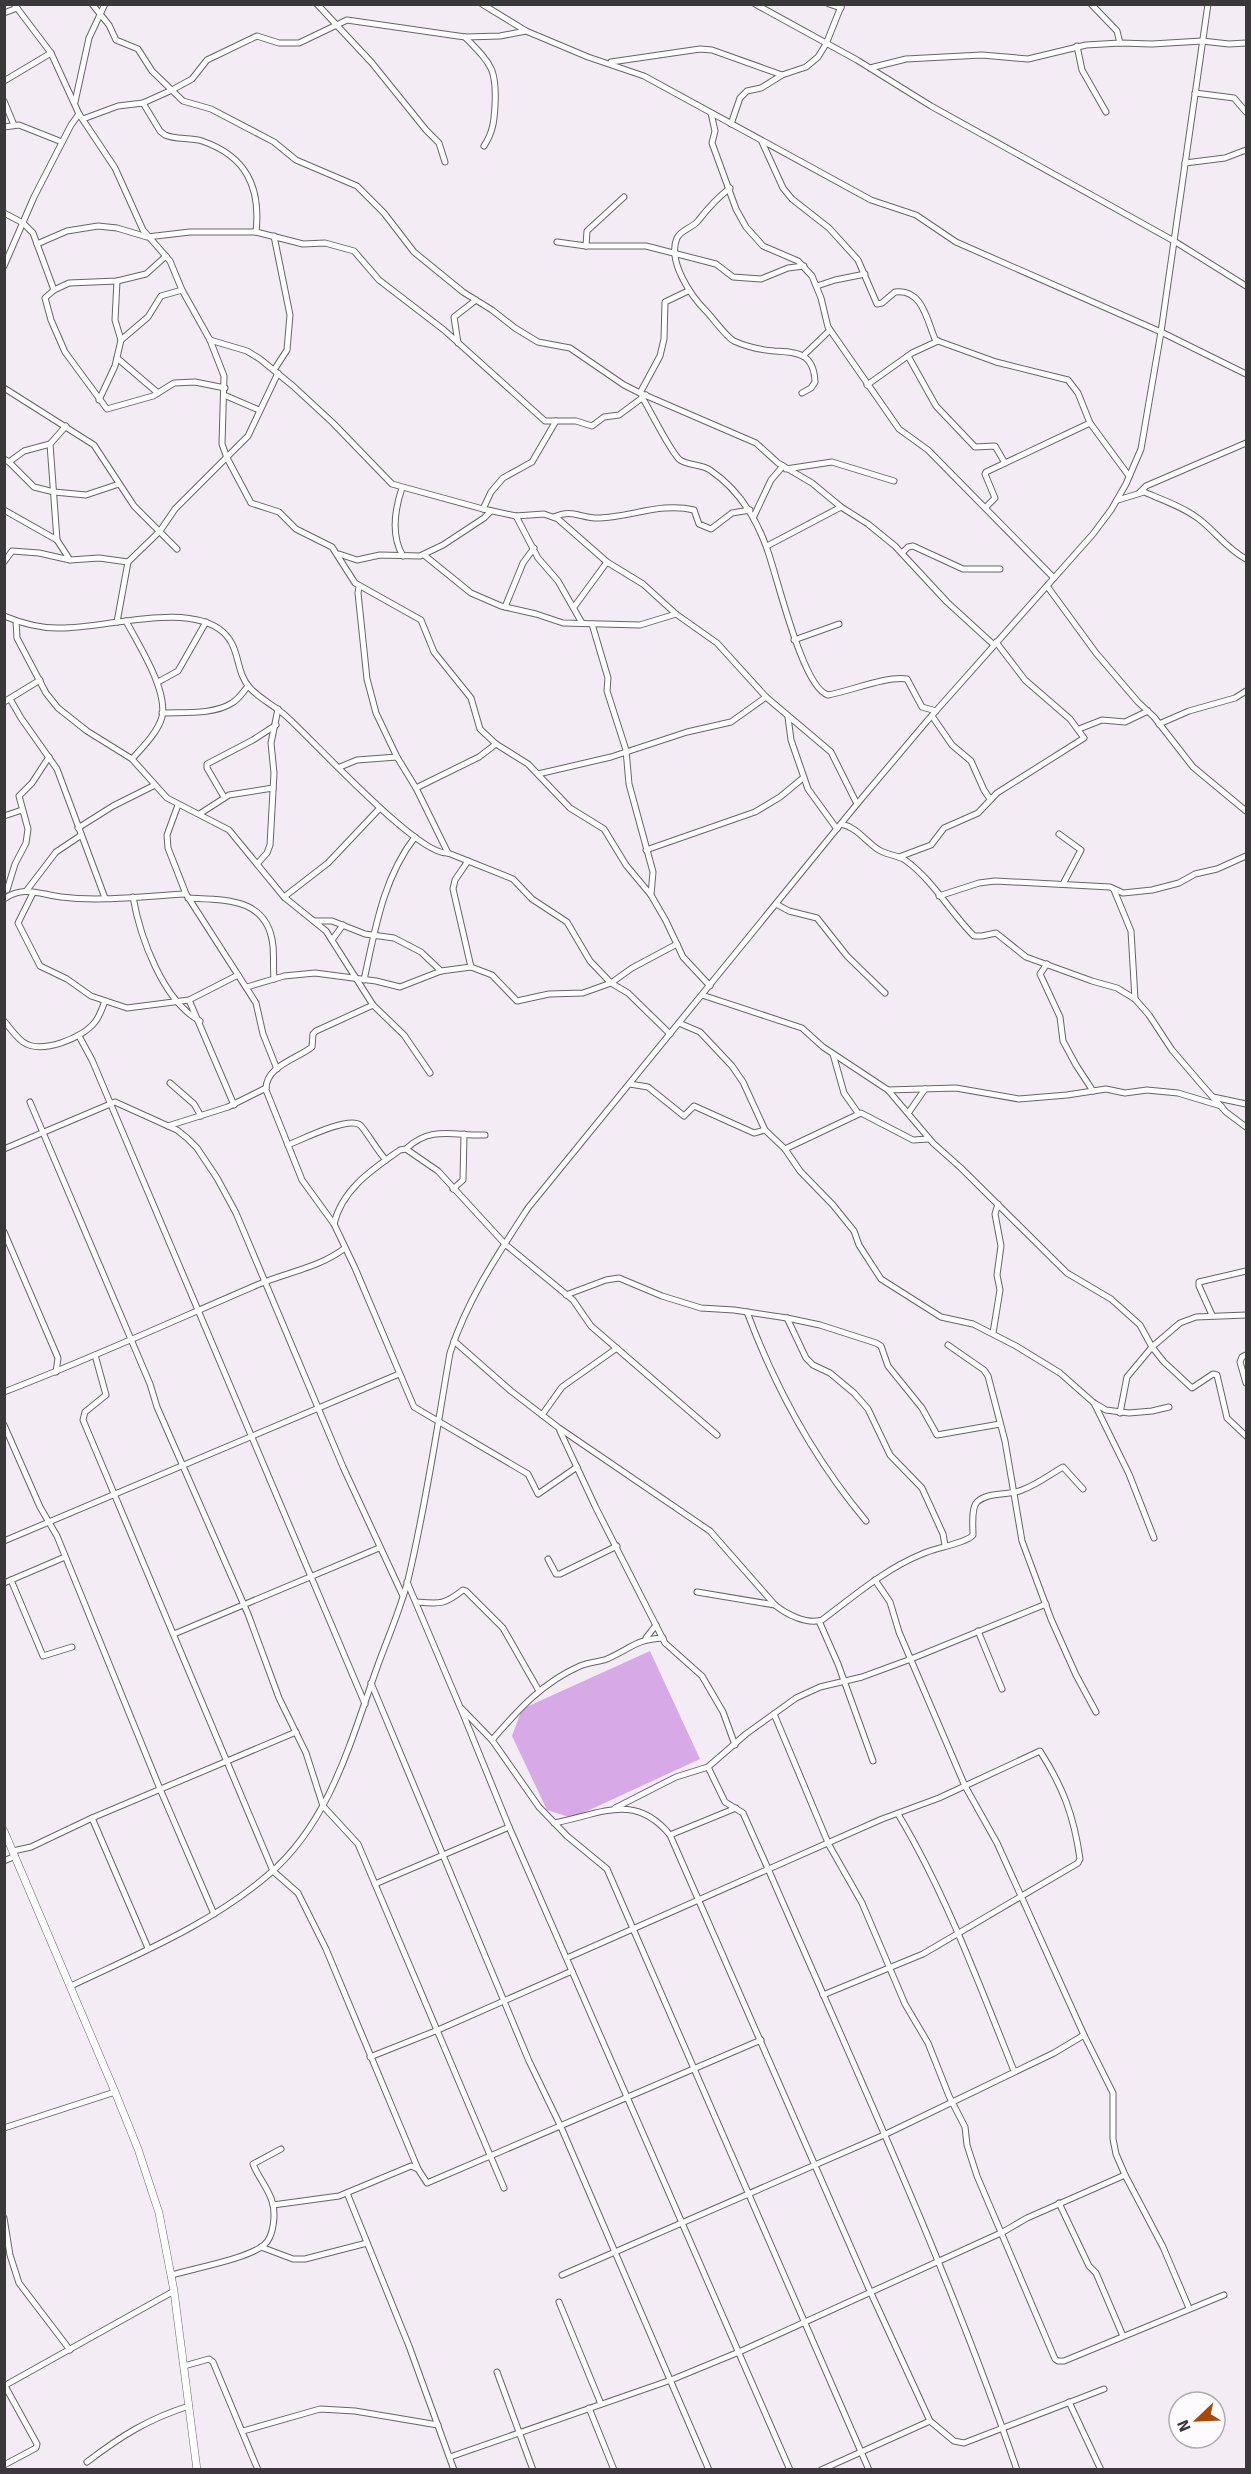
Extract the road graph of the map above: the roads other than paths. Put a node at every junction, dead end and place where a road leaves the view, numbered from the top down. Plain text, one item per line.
1 (92, 4) edge
2 (105, 4) edge
3 (317, 4) edge
4 (482, 4) edge
5 (754, 4) edge
6 (829, 4) edge
7 (1091, 4) edge
8 (1208, 4) edge
9 (16, 6) edge
10 (842, 6) edge
11 (4, 13) edge
12 (101, 13) junction
13 (336, 24) junction
14 (526, 31) junction
15 (465, 37) junction
16 (1202, 41) junction
17 (1120, 43) junction
18 (1246, 43) edge
19 (826, 44) junction
20 (1077, 46) junction
21 (51, 53) junction
22 (609, 63) junction
23 (870, 68) junction
24 (782, 75) junction
25 (4, 81) edge
26 (172, 90) junction
27 (1195, 93) junction
28 (4, 101) edge
29 (143, 103) junction
30 (74, 104) junction
31 (1106, 112) dead end
32 (1246, 112) edge
33 (711, 113) junction
34 (81, 116) junction
35 (729, 123) junction
36 (14, 125) junction
37 (4, 127) edge
38 (715, 131) junction
39 (62, 141) junction
40 (762, 142) junction
41 (484, 146) dead end
42 (1246, 150) edge
43 (445, 162) dead end
44 (1185, 163) junction
45 (730, 188) junction
46 (624, 197) dead end
47 (4, 213) edge
48 (23, 223) junction
49 (256, 232) junction
50 (274, 236) junction
51 (147, 237) junction
52 (1174, 241) junction
53 (557, 242) dead end
54 (37, 244) junction
55 (586, 246) junction
56 (674, 252) junction
57 (166, 256) junction
58 (4, 266) edge
59 (804, 266) junction
60 (865, 274) junction
61 (117, 281) junction
62 (817, 286) junction
63 (1246, 286) edge
64 (54, 290) junction
65 (182, 290) junction
66 (688, 291) junction
67 (476, 300) junction
68 (830, 330) junction
69 (1161, 332) junction
70 (121, 340) junction
71 (210, 340) junction
72 (938, 341) junction
73 (459, 345) junction
74 (803, 356) junction
75 (908, 356) junction
76 (117, 358) junction
77 (276, 372) junction
78 (1246, 374) edge
79 (867, 385) junction
80 (4, 388) edge
81 (225, 388) junction
82 (158, 393) junction
83 (802, 393) dead end
84 (224, 395) junction
85 (643, 395) junction
86 (99, 400) junction
87 (259, 410) junction
88 (556, 421) junction
89 (1090, 423) junction
90 (66, 426) junction
91 (1246, 443) edge
92 (50, 444) junction
93 (226, 458) junction
94 (7, 461) edge
95 (1005, 464) junction
96 (784, 467) junction
97 (1130, 476) junction
98 (894, 481) dead end
99 (119, 484) junction
100 (402, 488) junction
101 (54, 492) junction
102 (1139, 493) junction
103 (1117, 501) junction
104 (841, 507) junction
105 (986, 507) junction
106 (483, 509) junction
107 (4, 510) edge
108 (750, 510) junction
109 (490, 511) junction
110 (516, 516) junction
111 (753, 516) junction
112 (554, 517) junction
113 (159, 531) junction
114 (57, 540) junction
115 (766, 546) junction
116 (534, 548) junction
117 (177, 549) dead end
118 (903, 553) junction
119 (339, 554) junction
120 (424, 555) junction
121 (403, 556) junction
122 (1246, 559) edge
123 (70, 560) junction
124 (4, 562) edge
125 (128, 562) junction
126 (607, 562) junction
127 (1000, 569) dead end
128 (1054, 578) junction
129 (1047, 586) junction
130 (359, 587) junction
131 (505, 607) junction
132 (574, 607) junction
133 (676, 614) junction
134 (4, 616) edge
135 (16, 621) junction
136 (126, 621) junction
137 (117, 622) junction
138 (206, 622) junction
139 (582, 622) junction
140 (592, 624) junction
141 (839, 624) dead end
142 (794, 640) junction
143 (995, 644) junction
144 (40, 680) junction
145 (158, 682) junction
146 (248, 686) junction
147 (1246, 691) edge
148 (766, 697) junction
149 (7, 700) edge
150 (278, 709) junction
151 (1148, 711) junction
152 (162, 713) junction
153 (934, 714) junction
154 (788, 717) junction
155 (1159, 724) junction
156 (276, 725) junction
157 (1079, 729) junction
158 (496, 744) junction
159 (626, 750) junction
160 (397, 757) junction
161 (49, 758) junction
162 (132, 759) junction
163 (340, 767) junction
164 (538, 774) junction
165 (803, 778) junction
166 (155, 785) junction
167 (273, 788) junction
168 (416, 788) junction
169 (224, 797) junction
170 (990, 799) junction
171 (857, 804) junction
172 (178, 805) junction
173 (380, 808) junction
174 (22, 810) junction
175 (1246, 811) edge
176 (201, 813) junction
177 (4, 816) edge
178 (839, 827) junction
179 (78, 828) junction
180 (1059, 834) dead end
181 (80, 836) junction
182 (415, 837) junction
183 (646, 850) junction
184 (448, 853) junction
185 (1246, 856) edge
186 (898, 858) junction
187 (468, 861) junction
188 (257, 864) junction
189 (1063, 884) junction
190 (1114, 889) junction
191 (8, 890) edge
192 (27, 890) junction
193 (33, 893) junction
194 (187, 896) junction
195 (651, 896) junction
196 (939, 896) junction
197 (133, 897) junction
198 (284, 897) junction
199 (105, 898) junction
200 (4, 899) edge
201 (776, 904) junction
202 (314, 921) junction
203 (342, 925) junction
204 (374, 936) junction
205 (332, 940) junction
206 (677, 944) junction
207 (1047, 963) junction
208 (471, 967) junction
209 (441, 971) junction
210 (238, 975) junction
211 (274, 979) junction
212 (355, 979) junction
213 (364, 980) junction
214 (611, 984) junction
215 (710, 986) junction
216 (247, 987) junction
217 (885, 993) dead end
218 (702, 995) junction
219 (1135, 999) junction
220 (189, 1000) junction
221 (105, 1001) junction
222 (176, 1002) junction
223 (373, 1005) junction
224 (4, 1021) edge
225 (200, 1022) junction
226 (680, 1023) junction
227 (670, 1034) junction
228 (79, 1036) junction
229 (833, 1054) junction
230 (278, 1069) junction
231 (430, 1073) dead end
232 (170, 1083) dead end
233 (630, 1084) junction
234 (266, 1088) junction
235 (925, 1089) junction
236 (888, 1090) junction
237 (1093, 1091) junction
238 (1212, 1097) junction
239 (30, 1102) dead end
240 (109, 1103) junction
241 (1246, 1104) edge
242 (234, 1105) junction
243 (1221, 1106) junction
244 (909, 1112) junction
245 (858, 1113) junction
246 (201, 1116) junction
247 (168, 1126) junction
248 (1246, 1127) edge
249 (765, 1130) junction
250 (43, 1132) junction
251 (464, 1134) junction
252 (485, 1135) dead end
253 (929, 1139) junction
254 (288, 1145) junction
255 (4, 1149) edge
256 (406, 1149) junction
257 (785, 1149) junction
258 (386, 1160) junction
259 (453, 1189) junction
260 (998, 1204) junction
261 (334, 1224) junction
262 (4, 1232) edge
263 (505, 1244) junction
264 (345, 1248) junction
265 (1246, 1271) edge
266 (265, 1281) junction
267 (566, 1295) junction
268 (197, 1311) junction
269 (747, 1312) junction
270 (1246, 1315) edge
271 (1212, 1316) junction
272 (787, 1318) junction
273 (993, 1333) junction
274 (129, 1340) junction
275 (454, 1341) junction
276 (948, 1345) dead end
277 (1152, 1347) junction
278 (617, 1348) junction
279 (95, 1355) junction
280 (1246, 1355) edge
281 (58, 1358) junction
282 (68, 1367) junction
283 (56, 1372) junction
284 (399, 1374) junction
285 (1246, 1383) edge
286 (4, 1392) edge
287 (1094, 1403) junction
288 (318, 1407) junction
289 (1169, 1407) dead end
290 (1120, 1413) junction
291 (542, 1415) junction
292 (438, 1422) junction
293 (1000, 1424) junction
294 (4, 1425) edge
295 (559, 1428) junction
296 (717, 1435) dead end
297 (251, 1436) junction
298 (1246, 1436) edge
299 (184, 1465) junction
300 (577, 1467) junction
301 (1083, 1489) dead end
302 (1014, 1492) junction
303 (114, 1494) junction
304 (866, 1521) dead end
305 (49, 1522) junction
306 (1154, 1538) dead end
307 (4, 1541) edge
308 (945, 1545) junction
309 (617, 1546) junction
310 (379, 1548) junction
311 (65, 1557) junction
312 (548, 1559) dead end
313 (311, 1577) junction
314 (875, 1580) junction
315 (8, 1581) edge
316 (407, 1582) junction
317 (697, 1592) dead end
318 (403, 1596) junction
319 (417, 1602) junction
320 (1046, 1604) junction
321 (244, 1605) junction
322 (774, 1605) junction
323 (819, 1621) junction
324 (656, 1625) junction
325 (978, 1631) junction
326 (174, 1634) junction
327 (646, 1638) junction
328 (663, 1638) junction
329 (72, 1647) dead end
330 (911, 1659) junction
331 (844, 1682) junction
332 (371, 1683) junction
333 (1002, 1689) dead end
334 (539, 1691) junction
335 (365, 1704) junction
336 (460, 1707) junction
337 (1096, 1712) dead end
338 (774, 1714) junction
339 (296, 1732) junction
340 (492, 1740) junction
341 (735, 1745) junction
342 (228, 1760) junction
343 (873, 1761) dead end
344 (708, 1767) junction
345 (965, 1786) junction
346 (160, 1789) junction
347 (323, 1806) junction
348 (615, 1808) junction
349 (736, 1808) junction
350 (898, 1814) junction
351 (92, 1818) junction
352 (554, 1823) junction
353 (508, 1827) junction
354 (4, 1831) edge
355 (670, 1835) junction
356 (829, 1845) junction
357 (14, 1853) junction
358 (444, 1856) junction
359 (4, 1861) edge
360 (273, 1871) junction
361 (769, 1871) junction
362 (375, 1884) junction
363 (1021, 1896) junction
364 (700, 1900) junction
365 (214, 1914) junction
366 (634, 1928) junction
367 (958, 1934) junction
368 (148, 1948) junction
369 (567, 1958) junction
370 (890, 1966) junction
371 (572, 1971) junction
372 (71, 1986) junction
373 (823, 1995) junction
374 (504, 2001) junction
375 (438, 2030) junction
376 (1084, 2035) junction
377 (761, 2040) junction
378 (370, 2057) junction
379 (695, 2068) junction
380 (1014, 2071) junction
381 (115, 2092) junction
382 (627, 2097) junction
383 (953, 2103) junction
384 (4, 2127) edge
385 (561, 2127) junction
386 (884, 2135) junction
387 (281, 2149) dead end
388 (490, 2155) junction
389 (413, 2157) junction
390 (411, 2166) junction
391 (816, 2166) junction
392 (418, 2169) junction
393 (1125, 2175) junction
394 (504, 2188) dead end
395 (347, 2193) junction
396 (749, 2194) junction
397 (1059, 2203) junction
398 (273, 2205) junction
399 (4, 2218) edge
400 (682, 2222) junction
401 (1003, 2232) junction
402 (367, 2244) junction
403 (261, 2247) junction
404 (615, 2252) junction
405 (938, 2261) junction
406 (172, 2275) junction
407 (562, 2275) dead end
408 (174, 2291) junction
409 (870, 2291) junction
410 (1224, 2295) dead end
411 (559, 2302) dead end
412 (1189, 2308) junction
413 (805, 2321) junction
414 (1123, 2336) junction
415 (70, 2350) junction
416 (739, 2352) junction
417 (184, 2366) junction
418 (497, 2372) dead end
419 (671, 2380) junction
420 (5, 2386) edge
421 (1104, 2389) dead end
422 (1069, 2402) junction
423 (602, 2404) junction
424 (189, 2406) junction
425 (589, 2408) junction
426 (930, 2421) junction
427 (438, 2426) junction
428 (1002, 2427) junction
429 (243, 2432) junction
430 (519, 2433) junction
431 (861, 2451) junction
432 (450, 2457) junction
433 (87, 2462) dead end
434 (4, 2465) edge
435 (197, 2469) edge
436 (258, 2469) edge
437 (454, 2469) edge
438 (532, 2469) edge
439 (614, 2469) edge
440 (709, 2469) edge
441 (790, 2469) edge
442 (821, 2469) edge
443 (869, 2469) edge
444 (1017, 2469) edge
445 (1101, 2469) edge

1 - 12 street
2 - 12 street
3 - 13 street
4 - 14 street
5 - 19 street
6 - 10 street
7 - 17 street
8 - 16 street
9 - 11 street
9 - 21 street
10 - 19 street
12 - 26 street
12 - 30 street
13 - 15 street
13 - 26 street
13 - 43 street
14 - 15 street
14 - 22 street
15 - 41 street
16 - 17 street
16 - 18 street
16 - 27 street
17 - 20 street
19 - 23 street
19 - 24 street
20 - 23 street
20 - 31 street
21 - 25 street
21 - 30 street
22 - 24 street
22 - 33 street
23 - 52 street
24 - 35 street
26 - 29 street
26 - 67 street
27 - 32 street
27 - 44 street
28 - 36 street
29 - 34 street
29 - 49 street
30 - 34 street
33 - 35 street
33 - 38 street
34 - 39 street
34 - 51 street
35 - 38 street
35 - 40 street
36 - 37 street
36 - 39 street
38 - 45 street
39 - 48 street
40 - 60 street
40 - 69 street
42 - 44 street
44 - 52 street
45 - 56 street
45 - 59 street
46 - 55 street
47 - 48 street
48 - 54 street
48 - 58 street
49 - 50 street
49 - 51 street
50 - 73 street
50 - 77 street
51 - 54 street
51 - 57 street
52 - 63 street
52 - 69 street
53 - 55 street
54 - 64 street
55 - 56 street
56 - 59 street
56 - 66 street
57 - 61 street
57 - 65 street
59 - 62 street
60 - 62 street
60 - 72 street
61 - 64 street
61 - 70 street
62 - 68 street
64 - 86 street
65 - 70 street
65 - 71 street
66 - 74 street
66 - 85 street
67 - 73 street
67 - 85 street
68 - 74 street
68 - 79 street
69 - 78 street
69 - 97 street
70 - 76 street
71 - 77 street
71 - 81 street
72 - 75 street
72 - 89 street
73 - 88 street
74 - 83 street
75 - 79 street
75 - 95 street
76 - 82 street
76 - 86 street
77 - 87 street
77 - 100 street
79 - 105 street
80 - 90 street
81 - 82 street
81 - 84 street
82 - 86 street
84 - 87 street
84 - 93 street
85 - 88 street
85 - 96 street
85 - 108 street
87 - 93 street
88 - 106 street
89 - 95 street
89 - 97 street
90 - 92 street
90 - 99 street
91 - 102 street
92 - 94 street
92 - 101 street
93 - 113 street
93 - 119 street
94 - 101 street
95 - 105 street
96 - 98 street
96 - 104 street
96 - 111 street
97 - 103 street
99 - 101 street
99 - 113 street
100 - 106 street
100 - 121 street
101 - 114 street
102 - 103 street
102 - 122 street
103 - 128 street
104 - 115 street
104 - 118 street
105 - 128 street
106 - 109 street
107 - 114 street
108 - 111 street
108 - 112 street
109 - 110 street
109 - 120 street
110 - 112 street
110 - 116 street
111 - 115 street
112 - 126 street
113 - 117 street
113 - 125 street
114 - 123 street
115 - 142 street
116 - 131 street
116 - 132 street
118 - 127 street
118 - 143 street
119 - 121 street
119 - 130 street
120 - 121 street
120 - 131 street
123 - 124 street
123 - 125 street
125 - 137 street
126 - 132 street
126 - 133 street
128 - 129 street
129 - 143 street
129 - 151 street
130 - 158 street
130 - 160 street
131 - 139 street
132 - 139 street
133 - 140 street
133 - 148 street
134 - 135 street
135 - 137 street
135 - 144 street
136 - 137 street
136 - 138 street
136 - 145 street
138 - 145 street
138 - 146 street
139 - 140 street
140 - 159 street
141 - 142 street
142 - 153 street
143 - 153 street
143 - 157 street
144 - 149 street
144 - 162 street
145 - 152 street
146 - 150 street
146 - 152 street
147 - 155 street
148 - 154 street
148 - 159 street
149 - 161 street
150 - 156 street
150 - 163 street
151 - 155 street
151 - 157 street
152 - 162 street
153 - 170 street
153 - 171 street
154 - 165 street
154 - 171 street
155 - 175 street
156 - 167 street
156 - 169 street
157 - 170 street
158 - 164 street
158 - 168 street
159 - 164 street
159 - 183 street
160 - 163 street
160 - 168 street
161 - 174 street
161 - 179 street
162 - 166 street
163 - 173 street
164 - 195 street
165 - 178 street
165 - 183 street
166 - 172 street
166 - 179 street
167 - 169 street
167 - 188 street
168 - 184 street
169 - 176 street
170 - 186 street
171 - 178 street
172 - 176 street
172 - 194 street
173 - 182 street
173 - 198 street
174 - 177 street
174 - 191 street
176 - 188 street
178 - 186 street
178 - 201 street
179 - 181 street
180 - 189 street
181 - 192 street
181 - 199 street
182 - 184 street
182 - 204 street
183 - 195 street
184 - 187 street
185 - 190 street
186 - 196 street
187 - 208 street
187 - 214 street
188 - 198 street
189 - 190 street
189 - 196 street
190 - 219 street
191 - 192 street
191 - 200 street
192 - 193 street
193 - 199 street
193 - 221 street
194 - 197 street
194 - 210 street
194 - 211 street
195 - 206 street
196 - 207 street
197 - 199 street
197 - 222 street
198 - 202 street
201 - 215 street
201 - 217 street
202 - 203 street
202 - 205 street
203 - 204 street
203 - 205 street
204 - 209 street
204 - 213 street
205 - 212 street
206 - 214 street
206 - 215 street
207 - 219 street
207 - 237 street
208 - 209 street
208 - 214 street
209 - 213 street
210 - 216 street
210 - 220 street
211 - 212 street
211 - 216 street
212 - 213 street
212 - 223 street
214 - 227 street
215 - 218 street
216 - 230 street
218 - 226 street
218 - 229 street
219 - 238 street
220 - 222 street
220 - 225 street
221 - 222 street
221 - 228 street
222 - 225 street
223 - 230 street
223 - 231 street
224 - 228 street
225 - 242 street
226 - 227 street
226 - 249 street
227 - 233 street
228 - 240 street
229 - 236 street
229 - 245 street
230 - 234 street
232 - 246 street
233 - 249 street
233 - 263 street
234 - 242 street
234 - 254 street
235 - 236 street
235 - 237 street
235 - 244 street
236 - 244 street
237 - 243 street
238 - 241 street
238 - 243 street
239 - 250 street
240 - 247 street
240 - 250 street
240 - 268 street
242 - 246 street
243 - 248 street
244 - 253 street
245 - 253 street
245 - 257 street
246 - 247 street
247 - 266 street
249 - 257 street
250 - 255 street
250 - 274 street
251 - 252 street
251 - 256 street
251 - 259 street
253 - 260 street
254 - 258 street
254 - 261 street
256 - 258 street
256 - 259 street
257 - 273 street
258 - 261 street
259 - 263 street
260 - 273 street
260 - 277 street
261 - 264 street
262 - 281 street
263 - 267 street
263 - 275 street
264 - 266 street
264 - 284 street
265 - 271 street
266 - 268 street
266 - 288 street
267 - 269 street
267 - 278 street
268 - 274 street
268 - 297 street
269 - 272 street
269 - 304 street
270 - 271 street
271 - 277 street
272 - 293 street
272 - 308 street
273 - 287 street
274 - 279 street
274 - 299 street
275 - 291 street
275 - 292 street
276 - 293 street
277 - 290 street
277 - 298 street
278 - 291 street
278 - 296 street
279 - 282 street
279 - 303 street
280 - 285 street
281 - 282 street
281 - 283 street
282 - 283 street
283 - 286 street
284 - 288 street
284 - 292 street
287 - 290 street
287 - 306 street
288 - 297 street
288 - 310 street
289 - 290 street
291 - 295 street
292 - 300 street
292 - 316 street
293 - 302 street
294 - 305 street
295 - 300 street
295 - 322 street
297 - 299 street
297 - 313 street
299 - 303 street
299 - 321 street
300 - 309 street
301 - 302 street
302 - 308 street
302 - 320 street
303 - 305 street
303 - 326 street
305 - 307 street
305 - 311 street
308 - 314 street
309 - 312 street
309 - 324 street
310 - 313 street
310 - 318 street
311 - 315 street
311 - 346 street
313 - 321 street
313 - 335 street
314 - 323 street
314 - 330 street
315 - 329 street
316 - 318 street
316 - 319 street
317 - 322 street
318 - 332 street
319 - 334 street
319 - 336 street
320 - 325 street
320 - 337 street
321 - 326 street
321 - 339 street
322 - 323 street
323 - 331 street
324 - 327 street
324 - 328 street
325 - 330 street
325 - 333 street
326 - 342 street
327 - 328 street
327 - 334 street
328 - 341 street
330 - 331 street
330 - 345 street
331 - 338 street
331 - 343 street
332 - 335 street
332 - 358 street
334 - 340 street
335 - 347 street
336 - 340 street
336 - 353 street
338 - 341 street
338 - 356 street
339 - 342 street
339 - 347 street
340 - 352 street
341 - 344 street
342 - 346 street
342 - 360 street
344 - 348 street
344 - 349 street
345 - 350 street
345 - 363 street
345 - 363 street
346 - 351 street
346 - 365 street
347 - 360 street
347 - 362 street
348 - 352 street
348 - 355 street
349 - 355 street
349 - 361 street
350 - 356 street
350 - 367 street
351 - 357 street
351 - 368 street
352 - 366 street
353 - 358 street
353 - 369 street
354 - 357 main road
355 - 364 street
356 - 361 street
356 - 370 street
357 - 359 street
357 - 372 main road
358 - 362 street
358 - 374 street
360 - 365 street
360 - 378 street
361 - 364 street
361 - 373 street
362 - 375 street
363 - 367 street
363 - 376 street
364 - 366 street
364 - 377 street
365 - 368 street
366 - 369 street
366 - 379 street
367 - 370 street
367 - 380 street
368 - 372 street
369 - 371 street
370 - 373 street
370 - 383 street
371 - 374 street
371 - 382 street
372 - 381 main road
373 - 386 street
374 - 375 street
374 - 385 street
375 - 378 street
375 - 388 street
376 - 380 street
376 - 393 street
377 - 379 street
377 - 391 street
378 - 389 street
379 - 382 street
379 - 396 street
380 - 383 street
381 - 384 street
381 - 406 main road
382 - 385 street
382 - 400 street
383 - 386 street
383 - 401 street
385 - 388 street
385 - 404 street
386 - 391 street
386 - 405 street
387 - 398 street
388 - 392 street
388 - 394 street
389 - 390 street
389 - 392 street
390 - 392 street
390 - 395 street
391 - 396 street
391 - 409 street
393 - 397 street
393 - 412 street
395 - 398 street
395 - 402 street
396 - 400 street
396 - 413 street
397 - 401 street
397 - 414 street
398 - 403 street
399 - 415 street
400 - 404 street
400 - 416 street
401 - 405 street
401 - 414 street
402 - 403 street
402 - 427 street
403 - 406 street
404 - 407 street
404 - 419 street
405 - 409 street
405 - 428 street
406 - 408 main road
408 - 415 street
408 - 417 main road
409 - 413 street
409 - 426 street
410 - 412 street
411 - 423 street
412 - 414 street
413 - 416 street
413 - 431 street
415 - 420 street
416 - 419 street
416 - 441 street
417 - 424 main road
417 - 429 street
418 - 430 street
419 - 423 street
419 - 440 street
420 - 434 street
421 - 422 street
422 - 428 street
422 - 445 street
423 - 425 street
424 - 433 street
424 - 435 main road
425 - 430 street
425 - 439 street
426 - 428 street
426 - 431 street
427 - 429 street
427 - 432 street
428 - 444 street
429 - 436 street
430 - 432 street
430 - 438 street
431 - 442 street
431 - 443 street
432 - 437 street

